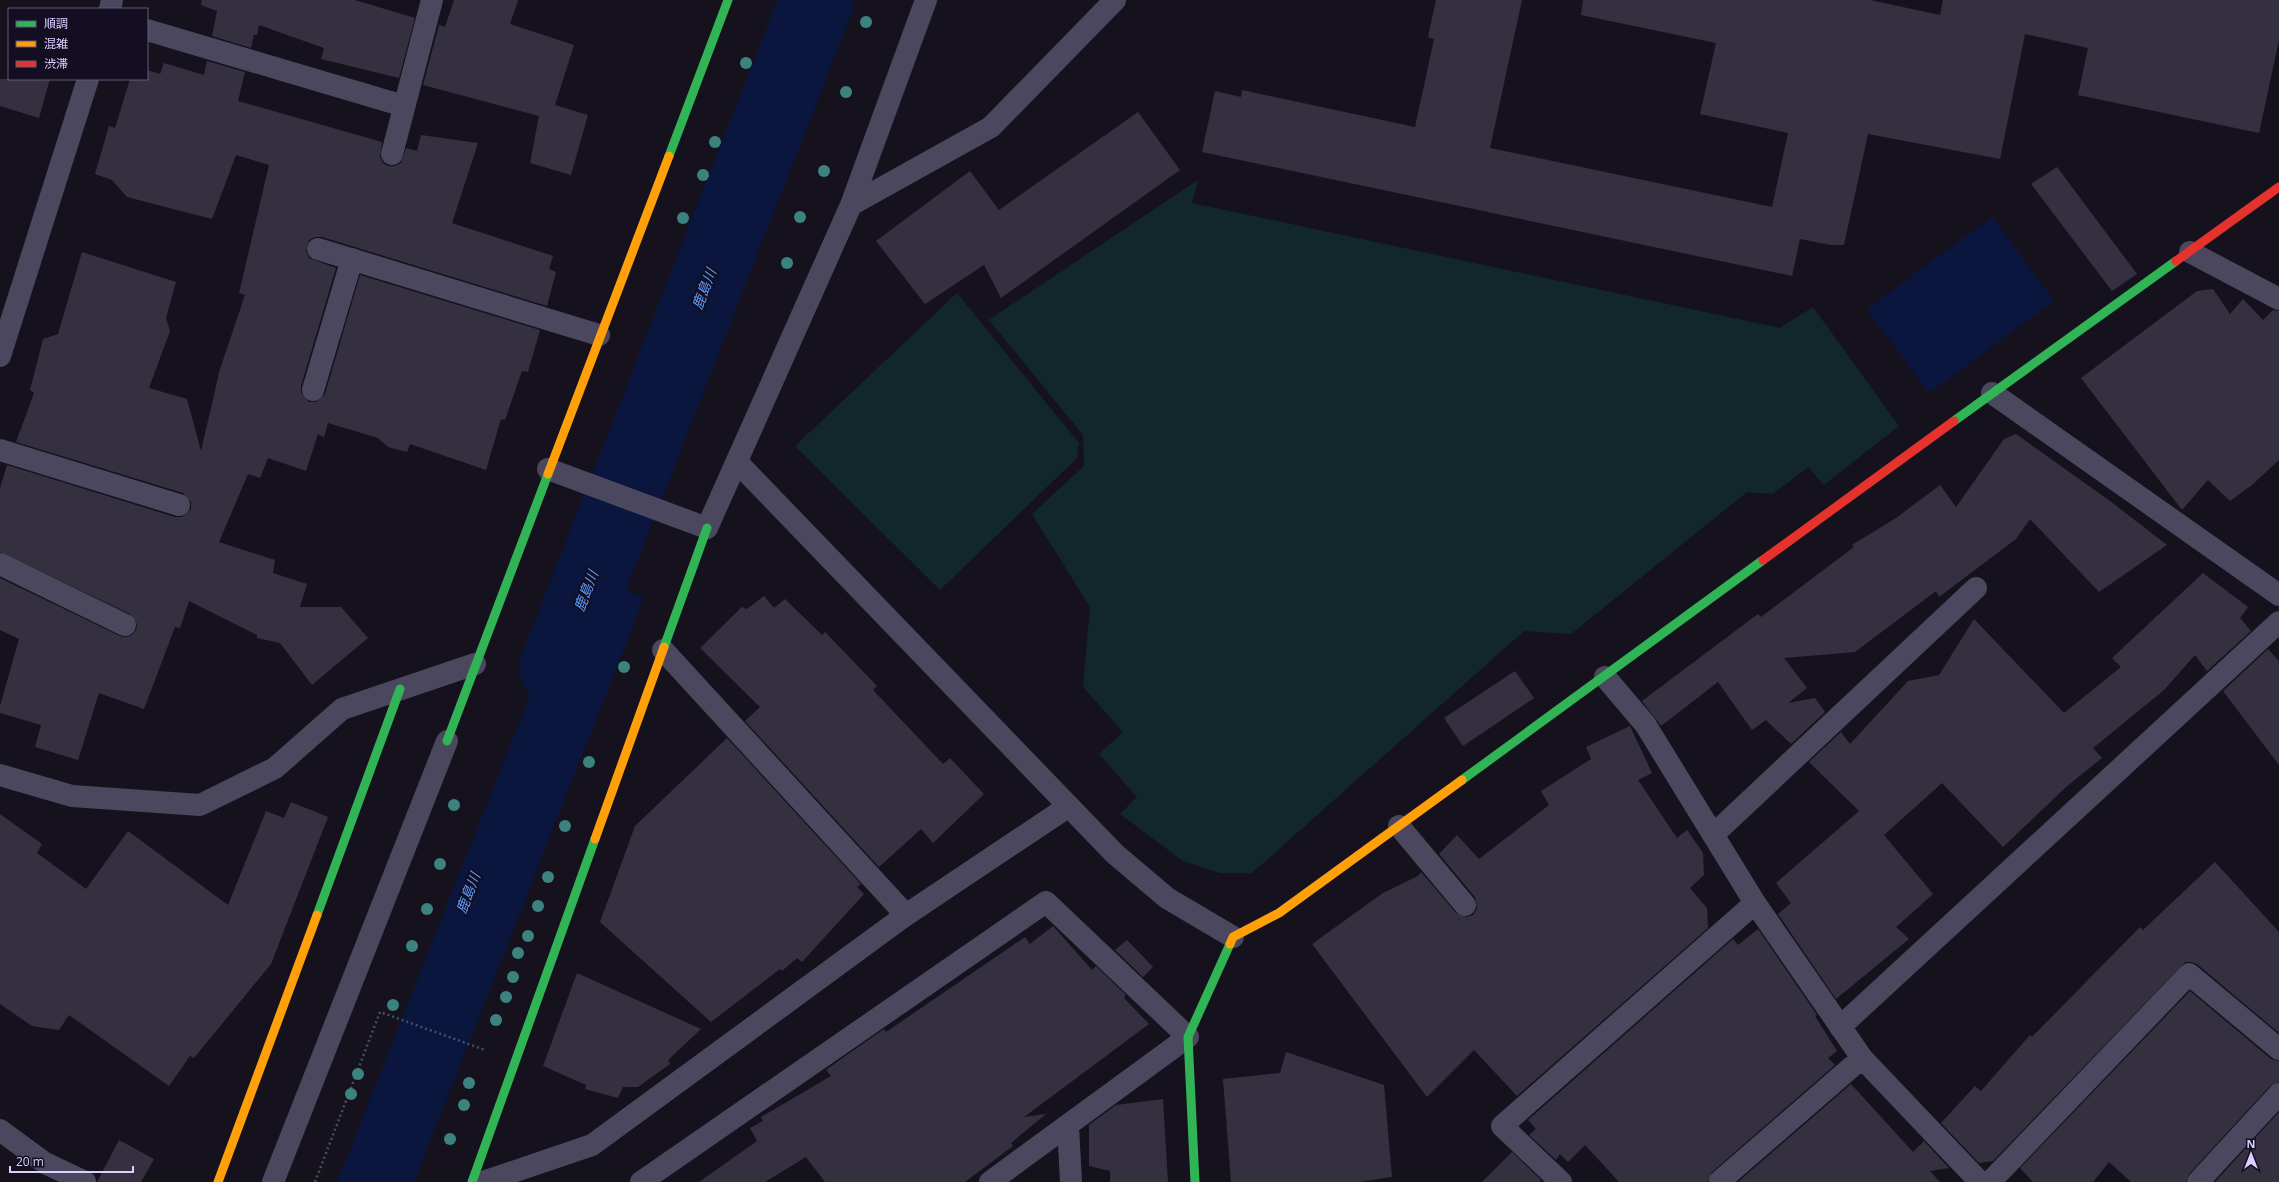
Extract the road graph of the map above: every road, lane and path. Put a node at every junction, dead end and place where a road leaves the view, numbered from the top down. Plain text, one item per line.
1 (432, 0) edge
2 (728, 0) edge
3 (926, 0) edge
4 (1115, 0) edge
5 (148, 30) edge
6 (88, 80) edge
7 (404, 106) junction
8 (392, 154) dead end
9 (2279, 187) edge
10 (851, 205) junction
11 (318, 249) dead end
12 (2190, 252) junction
13 (352, 259) junction
14 (2279, 299) edge
15 (599, 335) junction
16 (0, 356) edge
17 (313, 390) dead end
18 (1992, 393) junction
19 (0, 450) edge
20 (737, 462) junction
21 (548, 469) junction
22 (179, 505) dead end
23 (707, 528) junction
24 (0, 564) edge
25 (1976, 588) dead end
26 (2279, 595) edge
27 (2279, 622) edge
28 (125, 625) dead end
29 (663, 650) junction
30 (475, 664) junction
31 (1605, 677) junction
32 (400, 689) junction
33 (446, 741) joint
34 (0, 775) edge
35 (1069, 806) junction
36 (1399, 826) junction
37 (1713, 834) junction
38 (1755, 902) junction
39 (1464, 905) dead end
40 (906, 916) junction
41 (1233, 937) junction
42 (1840, 1027) junction
43 (1188, 1037) junction
44 (2279, 1049) edge
45 (1862, 1058) junction
46 (516, 1061) junction
47 (2279, 1094) edge
48 (1068, 1126) junction
49 (0, 1130) edge
50 (1720, 1181) edge
51 (85, 1182) edge
52 (218, 1182) edge
53 (273, 1182) edge
54 (315, 1182) edge
55 (472, 1182) edge
56 (483, 1182) edge
57 (641, 1182) edge
58 (990, 1182) edge
59 (1071, 1182) edge
60 (1195, 1182) edge
61 (1561, 1182) edge
62 (1980, 1182) edge
63 (1990, 1182) edge
64 (2198, 1182) edge

1 - 7 street
2 - 15 street
3 - 10 street
4 - 10 street
5 - 7 street
6 - 16 street
7 - 8 street
9 - 12 street
10 - 20 street
11 - 13 street
12 - 14 street
12 - 18 street
13 - 15 street
13 - 17 street
15 - 21 street
18 - 26 street
18 - 31 street
19 - 22 street
20 - 23 street
20 - 35 street
21 - 23 street
21 - 30 street
23 - 29 street
24 - 28 street
25 - 37 street
27 - 42 street
29 - 40 street
29 - 46 street
30 - 32 street
30 - 33 street
31 - 36 street
31 - 37 street
32 - 34 street
32 - 52 street
33 - 53 street
35 - 40 street
35 - 41 street
36 - 39 street
36 - 41 street
37 - 38 street
38 - 42 street
38 - 61 street
40 - 56 street
41 - 43 street
42 - 45 street
43 - 48 street
43 - 57 street
43 - 60 street
44 - 63 street
45 - 50 street
45 - 62 street
46 - 54 path
46 - 55 street
47 - 64 street
48 - 58 street
48 - 59 street
49 - 51 street

